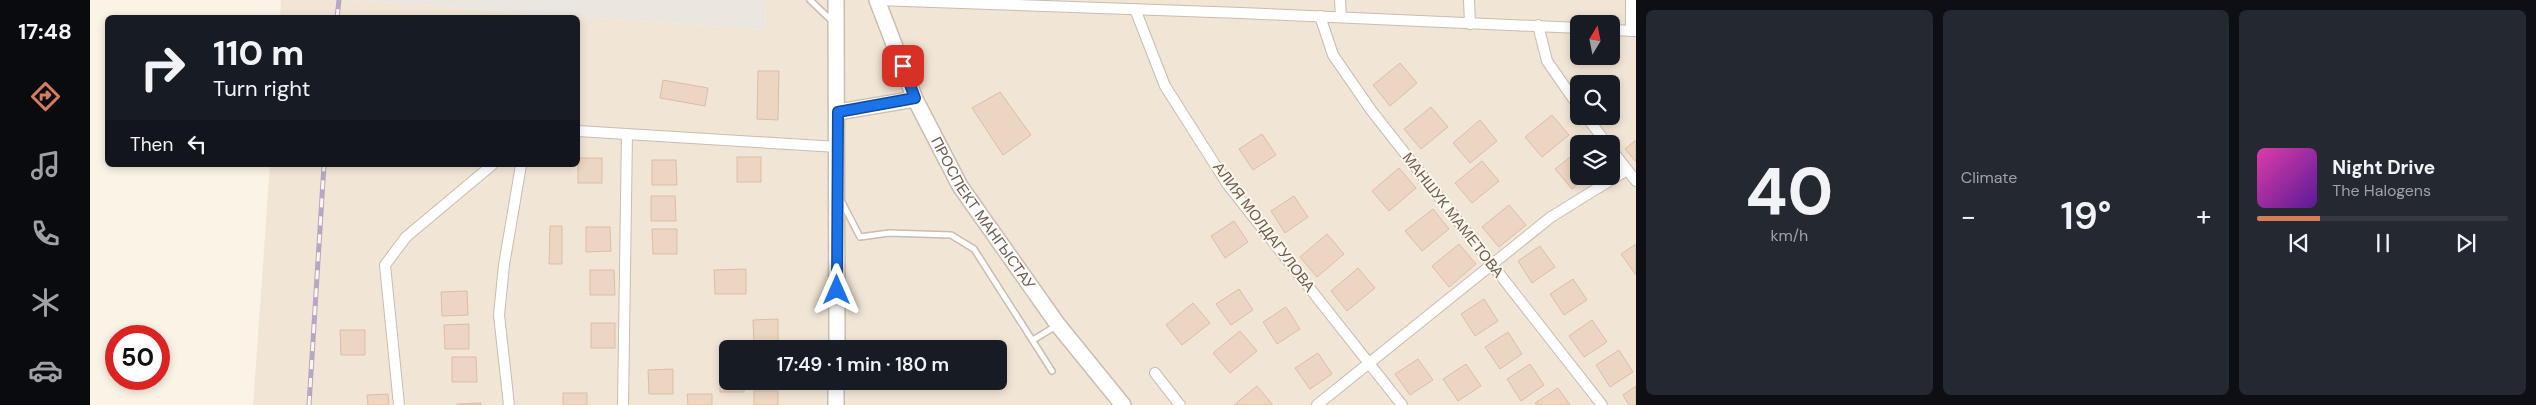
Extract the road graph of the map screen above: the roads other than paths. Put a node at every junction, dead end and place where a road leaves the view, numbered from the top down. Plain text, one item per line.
1 (810, 0) edge
2 (836, 0) edge
3 (877, 0) edge
4 (1340, 0) edge
5 (1469, 0) edge
6 (1632, 0) edge
7 (989, 2) edge
8 (1174, 5) edge
9 (1135, 9) junction
10 (1320, 16) junction
11 (1341, 17) junction
12 (1470, 24) junction
13 (1538, 25) junction
14 (836, 26) junction
15 (1570, 27) edge
16 (1620, 30) edge
17 (1634, 31) edge
18 (1570, 94) edge
19 (915, 98) junction
20 (838, 112) junction
21 (580, 131) edge
22 (627, 134) junction
23 (837, 146) junction
24 (1620, 160) edge
25 (490, 167) edge
26 (521, 167) edge
27 (1628, 170) junction
28 (1636, 181) edge
29 (837, 193) junction
30 (1492, 264) junction
31 (1058, 325) junction
32 (837, 340) edge
33 (1033, 340) junction
34 (1370, 363) junction
35 (1052, 371) dead end
36 (1155, 373) dead end
37 (836, 390) edge
38 (1118, 403) edge
39 (400, 405) edge
40 (509, 405) edge
41 (624, 405) edge
42 (836, 405) edge
43 (1180, 405) edge
44 (1317, 405) edge
45 (1402, 405) edge
46 (1602, 405) edge

1 - 14 lane
2 - 14 street
3 - 7 street
3 - 19 street, ПРОСПЕКТ МАНГЫСТАУ
4 - 11 street
5 - 12 street
6 - 17 street
7 - 9 street
8 - 9 street
8 - 10 street
9 - 34 street, АЛИЯ МОЛДАГУЛОВА
10 - 11 street
10 - 30 street, МАНШУК МАМЕТОВА
11 - 12 street
12 - 13 street
13 - 15 street
13 - 18 street
14 - 20 street
16 - 17 street
19 - 20 street
19 - 31 street, ПРОСПЕКТ МАНГЫСТАУ
20 - 23 street
21 - 22 street
22 - 23 street
22 - 41 street
23 - 29 street
24 - 27 street
25 - 39 street
26 - 40 street
27 - 28 street
27 - 30 street
29 - 32 street
29 - 33 lane
30 - 34 street
30 - 46 street, МАНШУК МАМЕТОВА
31 - 33 lane
31 - 38 street, ПРОСПЕКТ МАНГЫСТАУ
33 - 35 lane
34 - 44 street
34 - 45 street, АЛИЯ МОЛДАГУЛОВА
36 - 43 street
37 - 42 street

